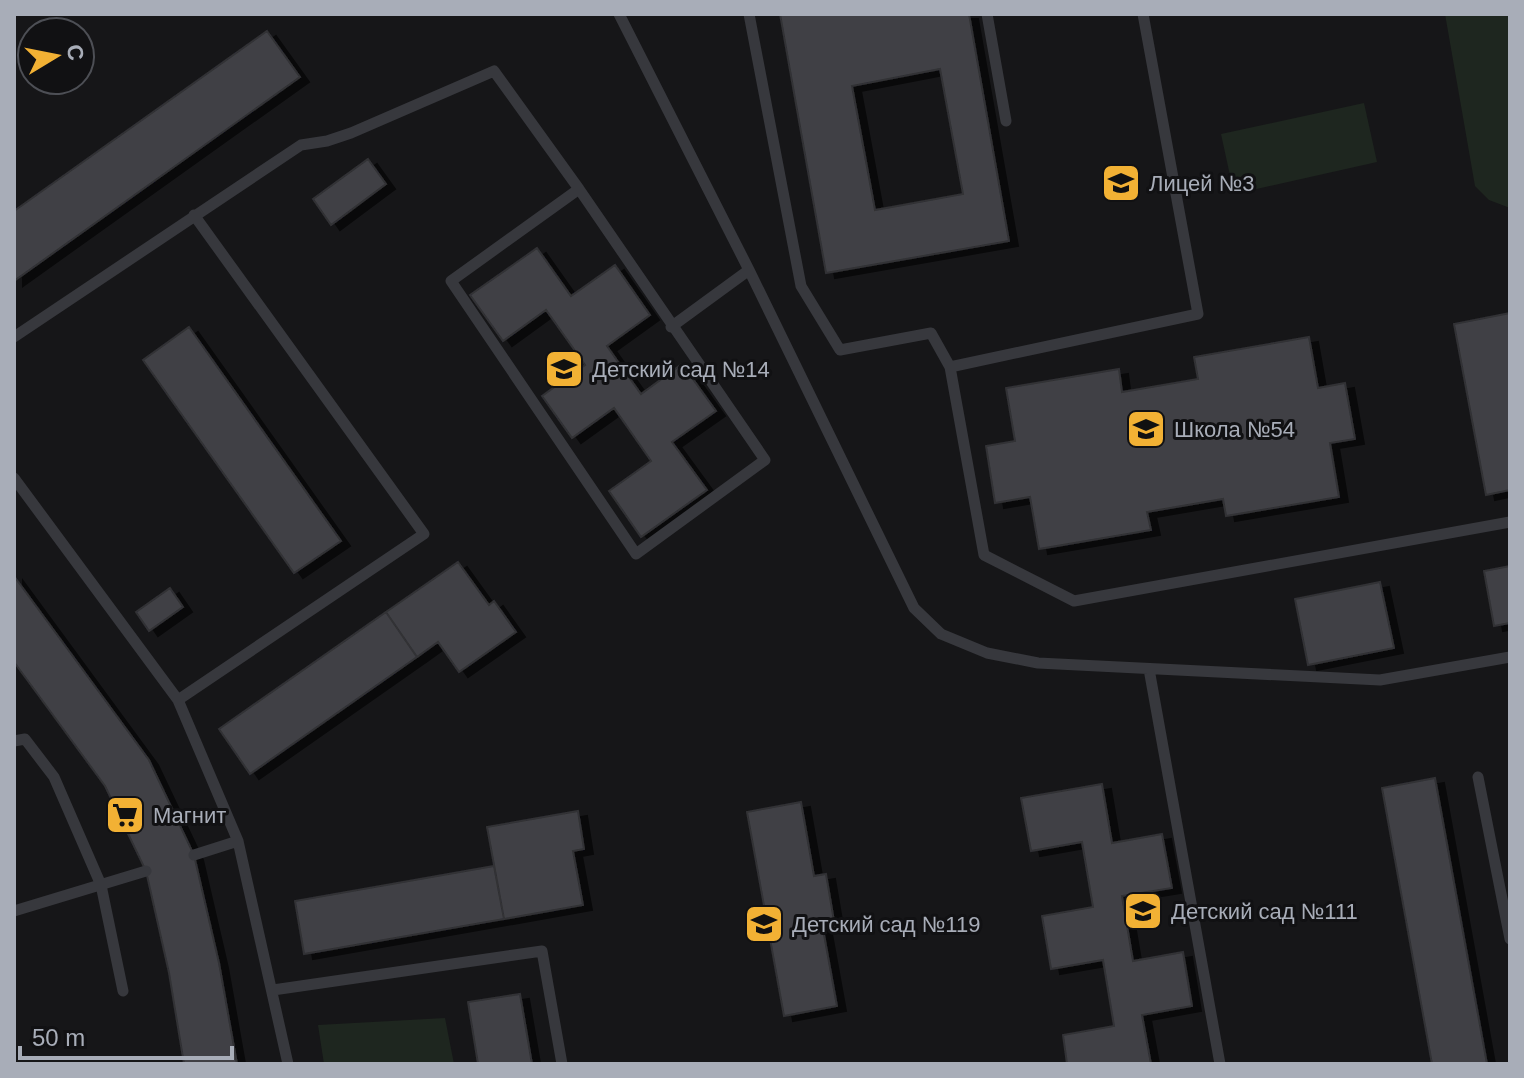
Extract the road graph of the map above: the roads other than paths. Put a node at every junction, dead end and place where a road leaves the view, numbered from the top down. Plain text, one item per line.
1 (619, 14) edge
2 (749, 14) edge
3 (987, 14) edge
4 (1143, 14) edge
5 (1006, 121) dead end
6 (579, 189) junction
7 (194, 215) junction
8 (749, 270) junction
9 (671, 327) junction
10 (14, 337) edge
11 (950, 367) junction
12 (14, 478) edge
13 (1510, 522) edge
14 (1510, 657) edge
15 (1149, 669) junction
16 (178, 700) junction
17 (14, 741) edge
18 (1478, 777) dead end
19 (238, 841) junction
20 (194, 855) dead end
21 (146, 871) dead end
22 (101, 885) junction
23 (14, 911) edge
24 (1510, 939) edge
25 (273, 990) junction
26 (123, 991) dead end
27 (288, 1064) edge
28 (562, 1064) edge
29 (1220, 1064) edge

1 - 8 lane
2 - 11 lane
3 - 5 lane
4 - 11 lane
6 - 7 lane
6 - 9 lane
6 - 9 lane
7 - 10 lane
7 - 16 lane
8 - 9 lane
8 - 15 lane
11 - 13 lane
12 - 16 lane
14 - 15 lane
15 - 29 lane
16 - 19 lane
17 - 22 lane
18 - 24 lane
19 - 20 lane
19 - 25 lane
21 - 22 lane
22 - 23 lane
22 - 26 lane
25 - 27 lane
25 - 28 lane

